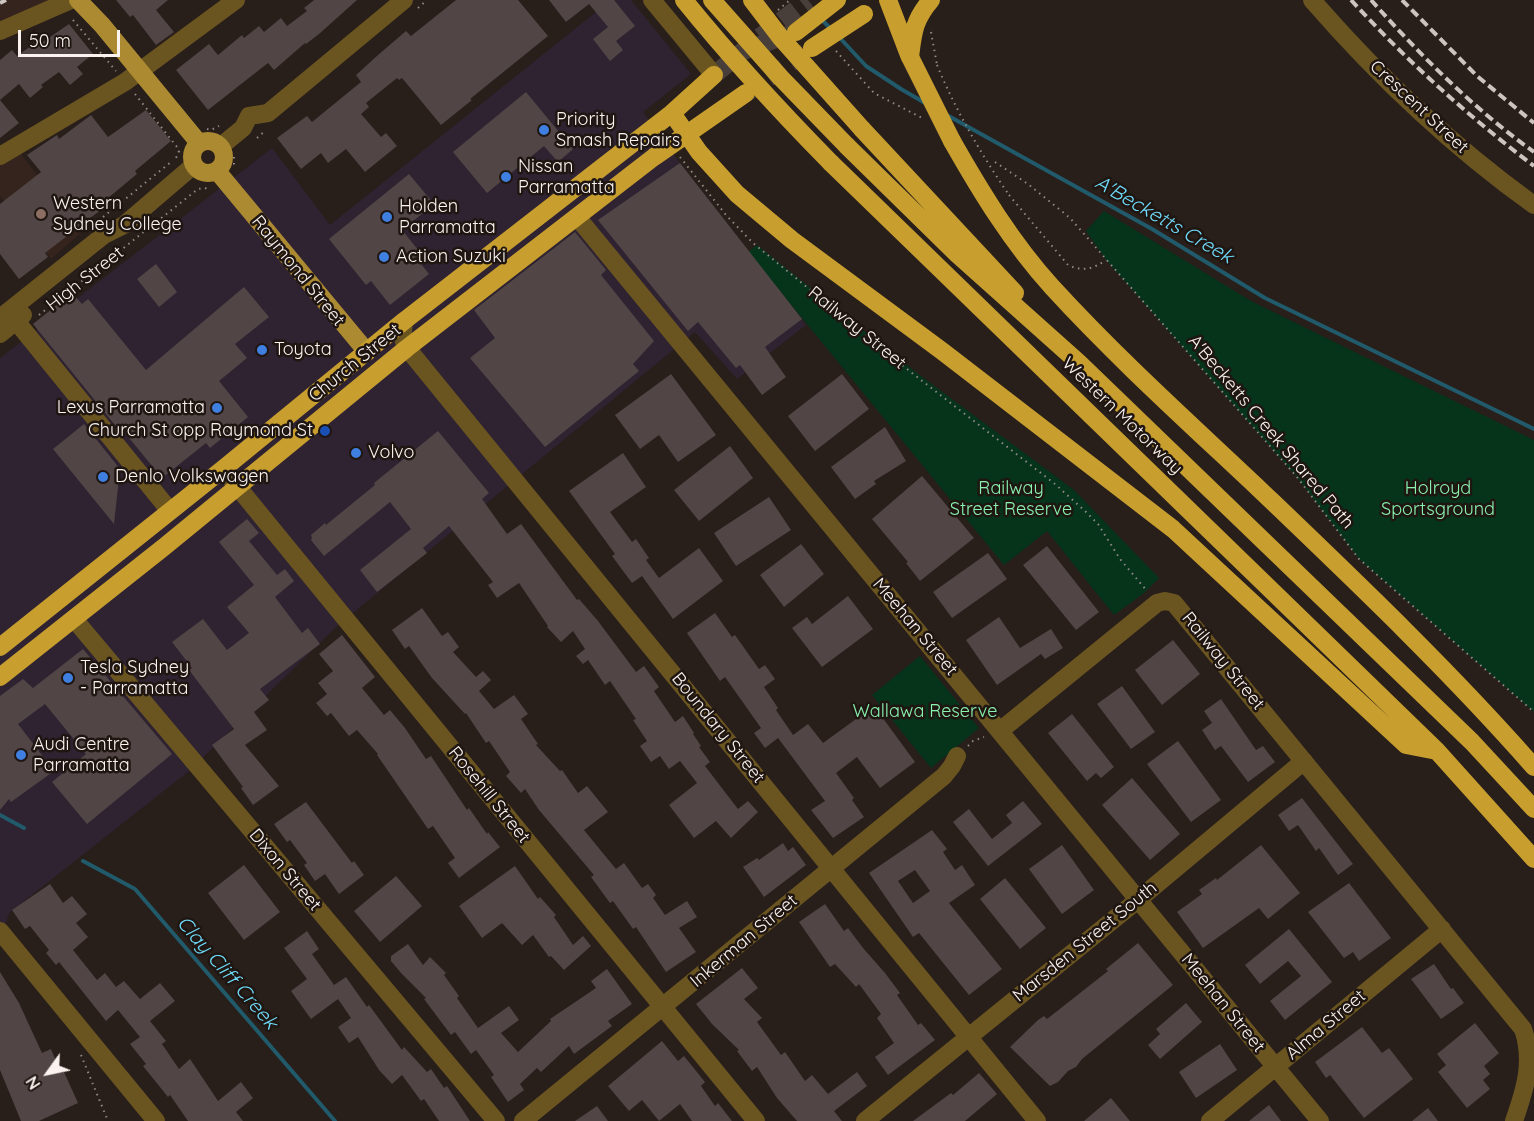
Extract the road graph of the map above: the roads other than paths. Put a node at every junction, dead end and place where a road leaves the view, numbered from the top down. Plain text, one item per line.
1 (71, 0) edge
2 (78, 0) edge
3 (236, 0) edge
4 (404, 0) edge
5 (652, 0) edge
6 (684, 0) edge
7 (712, 0) edge
8 (752, 0) edge
9 (837, 0) edge
10 (931, 0) edge
11 (1312, 0) edge
12 (878, 3) edge
13 (0, 31) edge
14 (796, 32) tunnel mouth
15 (812, 48) tunnel mouth
16 (910, 57) junction
17 (139, 71) junction
18 (714, 75) joint
19 (746, 93) tunnel mouth
20 (672, 112) junction
21 (686, 133) junction
22 (199, 143) junction
23 (229, 150) junction
24 (0, 156) edge
25 (194, 165) junction
26 (217, 171) junction
27 (1534, 205) edge
28 (577, 217) junction
29 (11, 321) edge
30 (404, 321) junction
31 (367, 352) junction
32 (412, 355) junction
33 (1079, 363) junction
34 (385, 365) junction
35 (223, 469) junction
36 (237, 486) junction
37 (170, 511) junction
38 (74, 619) junction
39 (0, 647) edge
40 (0, 677) edge
41 (1001, 730) junction
42 (1437, 751) junction
43 (957, 756) road end
44 (1304, 761) junction
45 (1534, 767) edge
46 (1534, 809) edge
47 (1534, 859) edge
48 (832, 868) junction
49 (1139, 899) junction
50 (1442, 929) junction
51 (0, 931) edge
52 (663, 1007) junction
53 (968, 1037) junction
54 (1275, 1067) junction
55 (1531, 1083) edge
56 (148, 1118) edge
57 (496, 1121) edge
58 (523, 1121) edge
59 (756, 1121) edge
60 (865, 1121) edge
61 (1037, 1121) edge
62 (1210, 1121) edge
63 (1320, 1121) edge
64 (1514, 1121) edge

1 - 13 street
2 - 17 main road
3 - 17 street
4 - 23 street
5 - 18 street
6 - 42 highway, Western Motorway, bridge
7 - 33 highway, Western Motorway, bridge
8 - 33 highway, Western Motorway, bridge
9 - 14 highway, bridge
10 - 16 highway
11 - 27 street, Crescent Street
12 - 15 highway, bridge
12 - 16 highway
16 - 45 highway, bridge
17 - 22 main road
17 - 24 street
18 - 20 highway, Church Street
19 - 21 highway, Church Street
20 - 21 highway
20 - 30 highway, Church Street
21 - 28 highway, Church Street
21 - 42 highway
22 - 23 main road
22 - 25 main road
23 - 26 main road
25 - 26 main road
25 - 29 street, High Street
26 - 31 main road, Raymond Street
28 - 32 highway, Church Street
28 - 41 street, Meehan Street
29 - 37 street
30 - 31 highway, Church Street
30 - 32 street
31 - 34 street, Raymond Street
31 - 35 highway, Church Street
32 - 34 highway, Church Street
32 - 48 street, Boundary Street
33 - 46 highway, Western Motorway
34 - 36 highway, Church Street
35 - 36 street, Rosehill Street
35 - 37 highway, Church Street
36 - 38 highway, Church Street
36 - 52 street, Rosehill Street
37 - 39 highway, Church Street
38 - 40 highway, Church Street
38 - 57 street, Dixon Street
41 - 44 street, Railway Street
41 - 49 street, Meehan Street
42 - 47 highway, Western Motorway
43 - 48 street, Inkerman Street
44 - 49 street, Marsden Street South
44 - 50 street, Railway Street
48 - 52 street, Inkerman Street
48 - 53 street, Boundary Street
49 - 53 street, Marsden Street South
49 - 54 street, Meehan Street
50 - 54 street, Alma Street
50 - 55 street, Railway Street
51 - 56 street
52 - 58 street, Inkerman Street
52 - 59 street, Rosehill Street
53 - 60 street, Marsden Street South
53 - 61 street, Boundary Street
54 - 62 street, Alma Street
54 - 63 street, Meehan Street
55 - 64 street, Railway Street

